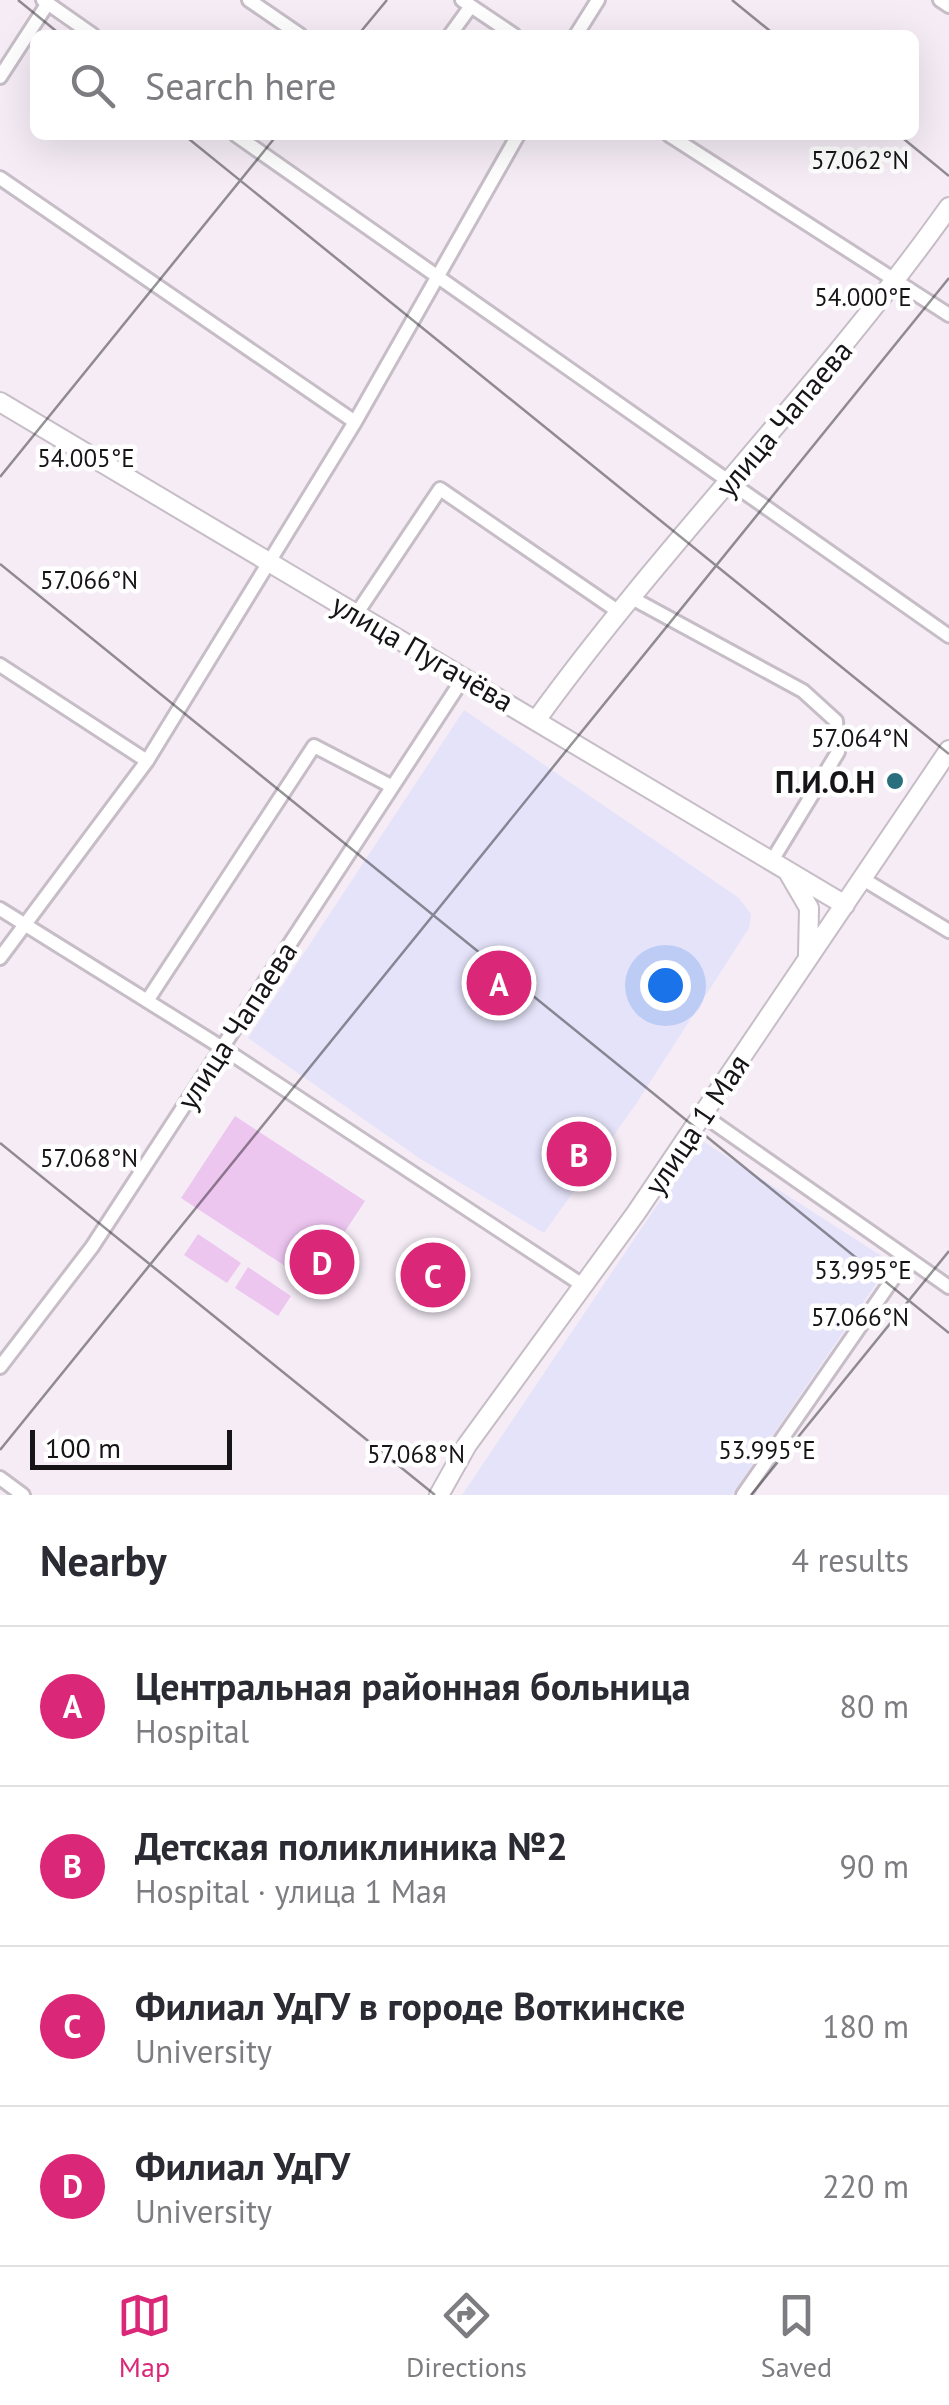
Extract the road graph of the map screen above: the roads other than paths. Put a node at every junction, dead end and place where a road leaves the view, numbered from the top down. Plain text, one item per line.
1 (249, 0) edge
2 (598, 0) edge
3 (940, 0) edge
4 (45, 2) edge
5 (466, 3) edge
6 (949, 6) edge
7 (86, 30) edge
8 (293, 30) edge
9 (452, 30) edge
10 (506, 30) edge
11 (579, 30) edge
12 (0, 77) edge
13 (243, 140) edge
14 (515, 140) edge
15 (676, 140) edge
16 (0, 178) edge
17 (949, 207) edge
18 (440, 278) junction
19 (898, 280) junction
20 (949, 315) edge
21 (0, 402) edge
22 (355, 422) junction
23 (732, 480) junction
24 (270, 561) junction
25 (625, 604) junction
26 (357, 614) junction
27 (949, 636) edge
28 (0, 665) edge
29 (464, 677) junction
30 (537, 718) junction
31 (949, 750) edge
32 (147, 761) junction
33 (391, 786) junction
34 (777, 861) junction
35 (863, 878) junction
36 (845, 905) junction
37 (0, 909) edge
38 (24, 923) junction
39 (949, 931) edge
40 (0, 958) edge
41 (807, 962) junction
42 (147, 1001) junction
43 (221, 1048) junction
44 (703, 1115) junction
45 (906, 1260) junction
46 (584, 1286) junction
47 (949, 1287) edge
48 (0, 1367) edge
49 (0, 1478) edge
50 (23, 1495) edge
51 (439, 1495) edge
52 (743, 1495) edge

1 - 8 street
2 - 11 street
3 - 6 street
4 - 7 street
4 - 12 street
5 - 9 street
5 - 10 street
13 - 18 street
14 - 18 street
15 - 19 street
16 - 22 street
17 - 19 main road, улица Чапаева
18 - 22 street
18 - 23 street
19 - 20 street
19 - 23 main road, улица Чапаева
21 - 24 main road, улица Пугачёва
22 - 24 street
23 - 25 main road, улица Чапаева
23 - 27 street
24 - 26 main road, улица Пугачёва
24 - 32 street
25 - 26 street
25 - 30 main road, улица Чапаева
25 - 34 street
26 - 29 main road, улица Пугачёва
28 - 32 street
29 - 30 main road, улица Пугачёва
29 - 33 street, улица Чапаева
30 - 34 main road, улица Пугачёва
31 - 35 main road, улица 1 Мая
32 - 38 street
33 - 42 street
33 - 43 street, улица Чапаева
34 - 36 main road, улица Пугачёва
34 - 41 main road
35 - 36 main road, улица 1 Мая
35 - 39 street
36 - 41 main road, улица 1 Мая
37 - 38 street
38 - 40 street
38 - 42 street
41 - 44 main road, улица 1 Мая
42 - 43 street
43 - 46 street
43 - 48 street, улица Чапаева
44 - 45 street
44 - 46 main road, улица 1 Мая
45 - 47 street
45 - 52 street
46 - 51 main road, улица 1 Мая
49 - 50 street

